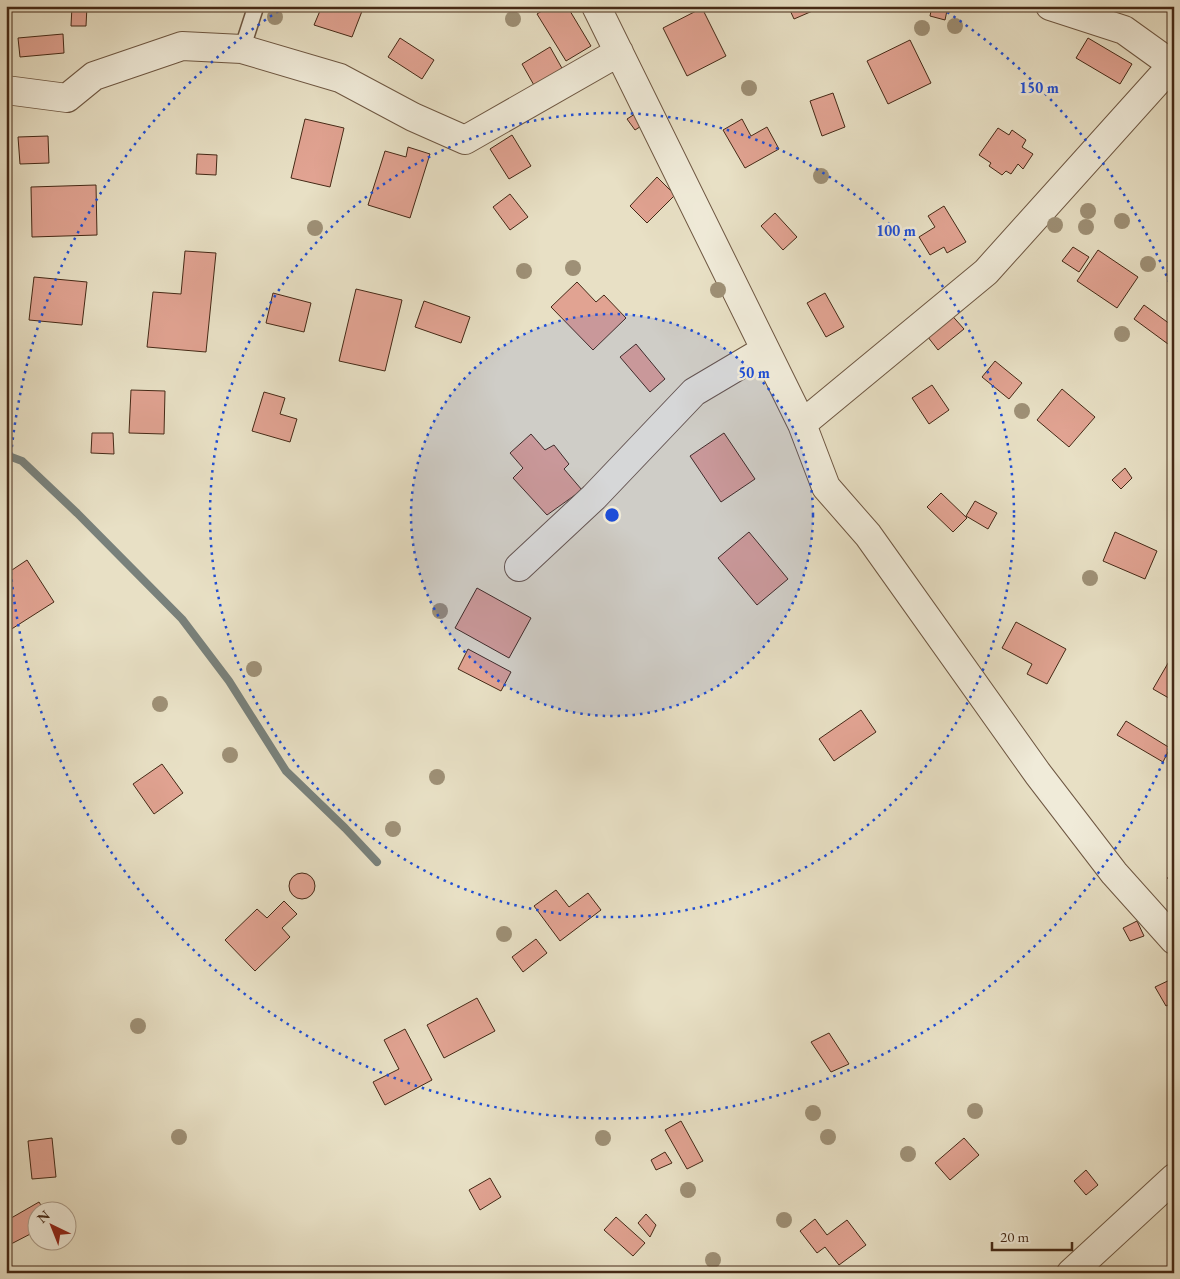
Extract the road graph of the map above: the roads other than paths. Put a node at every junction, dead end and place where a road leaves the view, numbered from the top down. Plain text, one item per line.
1 (256, 6) edge
2 (596, 6) edge
3 (1050, 6) edge
4 (242, 49) junction
5 (619, 52) junction
6 (1173, 65) edge
7 (6, 90) edge
8 (765, 350) junction
9 (802, 424) junction
10 (519, 567) dead end
11 (1174, 940) edge
12 (1174, 1178) edge
13 (1071, 1273) edge

1 - 4 lane
2 - 5 street
3 - 6 street
4 - 5 street
4 - 7 street
5 - 8 street
6 - 9 street
8 - 9 street
8 - 10 street
9 - 11 street
12 - 13 street

